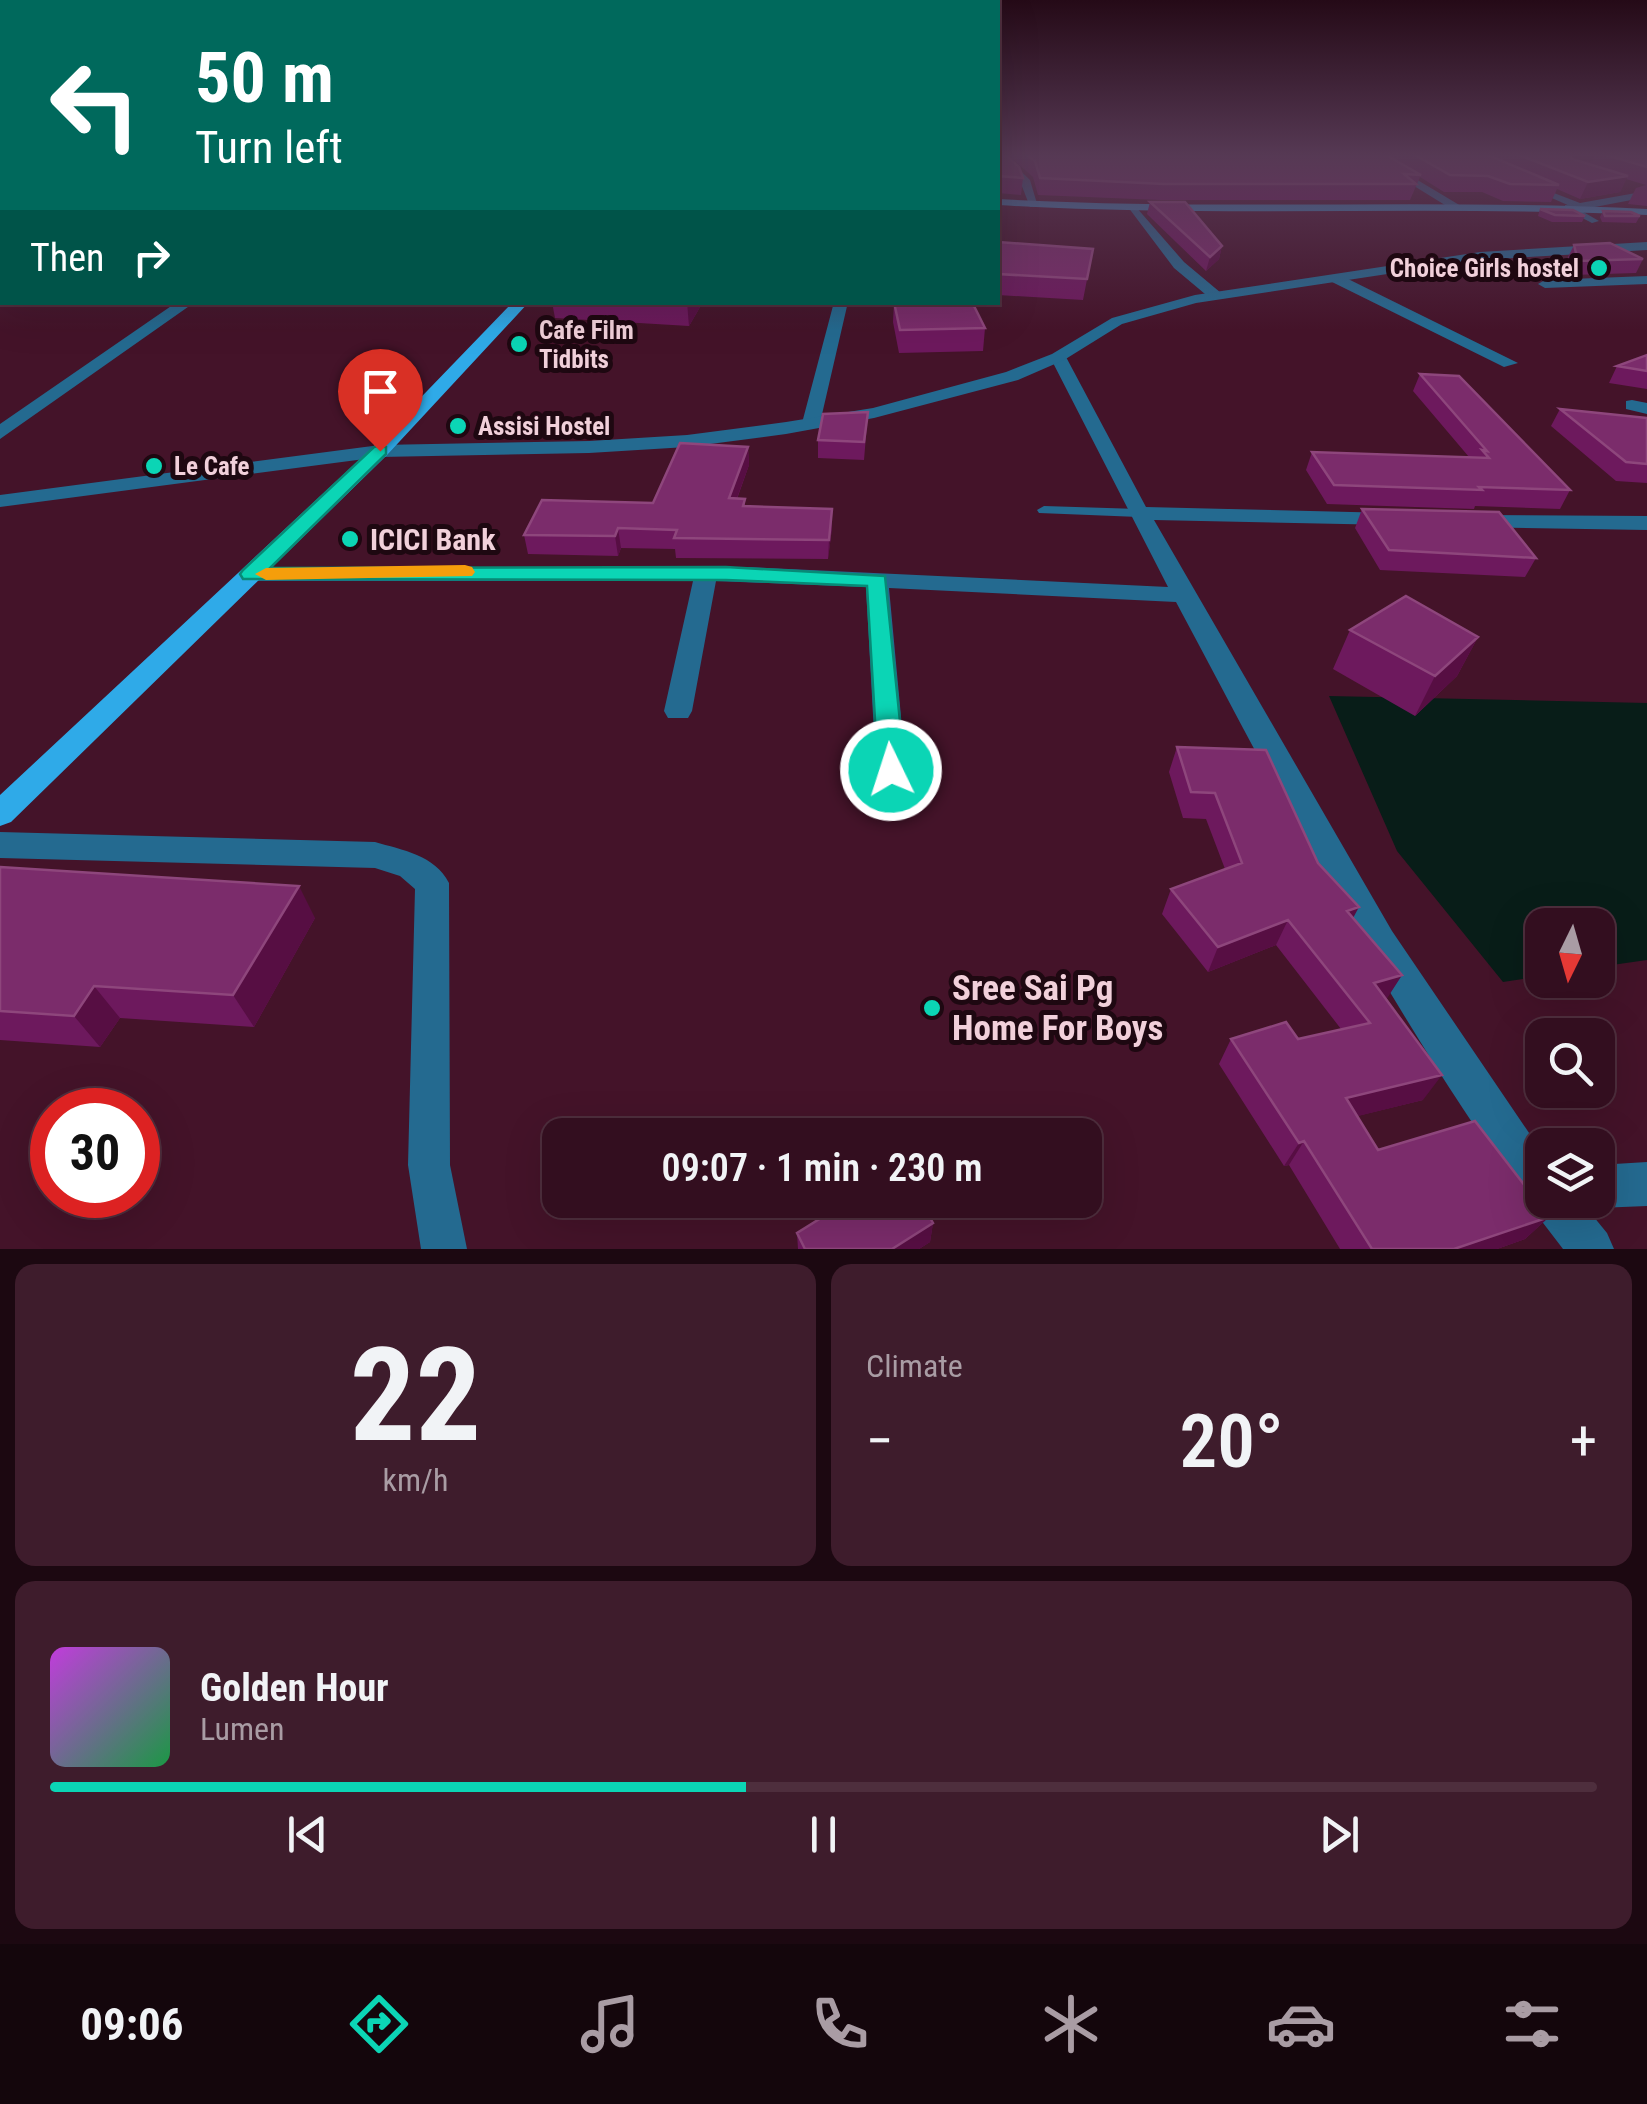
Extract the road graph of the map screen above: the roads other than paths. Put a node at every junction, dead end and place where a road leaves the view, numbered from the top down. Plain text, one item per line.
1 (1136, 213) edge
2 (1582, 213) edge
3 (1594, 221) dead end
4 (1647, 246) edge
5 (1616, 248) junction
6 (1647, 264) edge
7 (1336, 278) junction
8 (1647, 280) edge
9 (1546, 284) dead end
10 (1216, 296) junction
11 (183, 305) edge
12 (519, 305) edge
13 (840, 305) edge
14 (1058, 357) junction
15 (1510, 363) dead end
16 (811, 424) junction
17 (0, 433) edge
18 (380, 451) junction
19 (0, 501) edge
20 (1044, 510) dead end
21 (1139, 513) junction
22 (1415, 520) edge
23 (1452, 521) edge
24 (1647, 523) edge
25 (251, 574) junction
26 (706, 574) junction
27 (877, 580) junction
28 (1185, 595) junction
29 (678, 711) dead end
30 (891, 770) dead end
31 (0, 814) edge
32 (0, 846) edge
33 (1525, 1165) edge
34 (1647, 1184) edge
35 (1615, 1185) edge
36 (1566, 1218) edge
37 (444, 1249) edge
38 (1590, 1249) edge

1 - 10 street
2 - 3 lane
4 - 5 street
5 - 6 street
5 - 7 street
7 - 10 street
7 - 15 street
8 - 9 street
10 - 14 street
11 - 17 street
12 - 18 main road
13 - 16 street
14 - 16 street
14 - 21 street
16 - 18 street
18 - 19 street
18 - 25 main road
20 - 21 lane
21 - 22 street
21 - 28 street
23 - 24 street
25 - 26 street
25 - 31 main road
26 - 27 street
26 - 29 street
27 - 28 street
27 - 30 street
28 - 33 street
32 - 37 street
34 - 35 street
36 - 38 street

